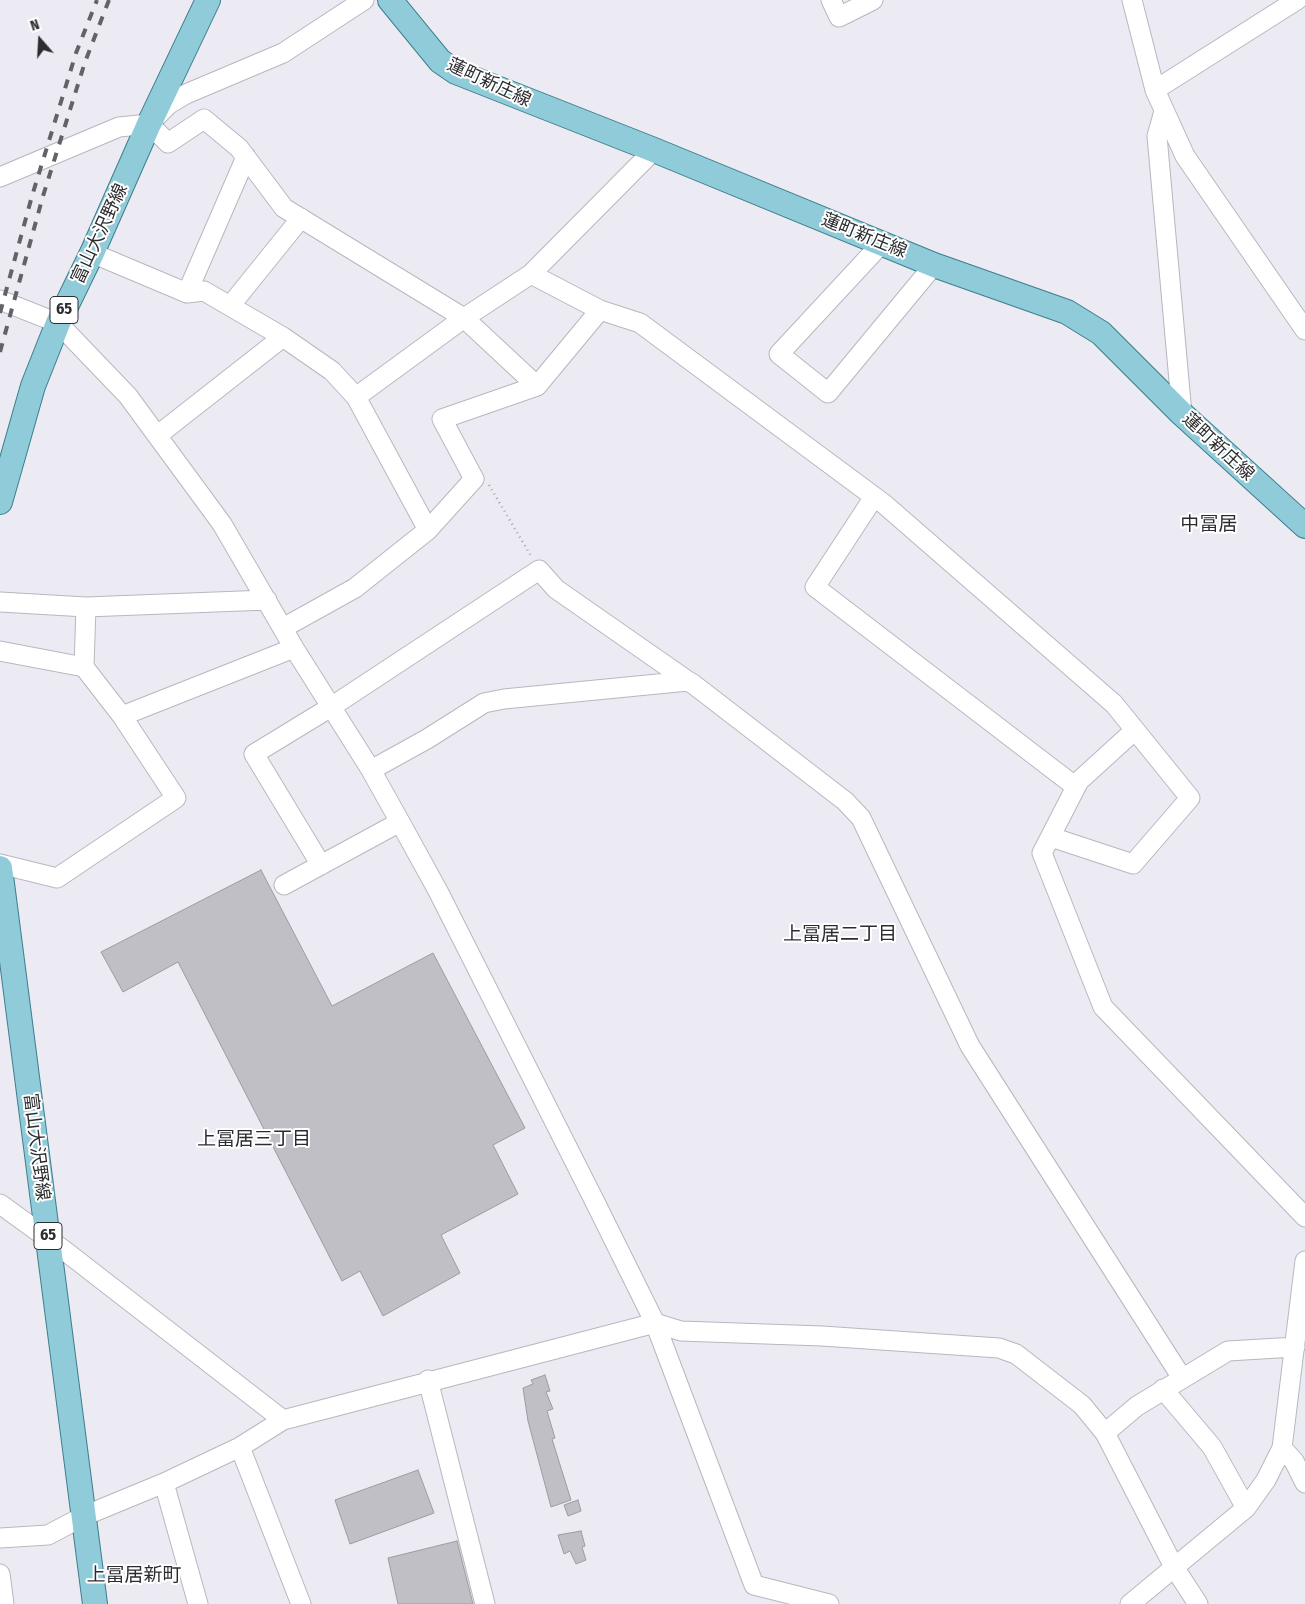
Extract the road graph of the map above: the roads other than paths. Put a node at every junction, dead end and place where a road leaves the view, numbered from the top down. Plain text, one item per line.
1 (208, 0) edge
2 (364, 0) edge
3 (390, 0) edge
4 (831, 0) edge
5 (873, 0) edge
6 (1297, 0) edge
7 (1136, 2) edge
8 (1155, 90) junction
9 (1164, 111) junction
10 (149, 124) junction
11 (654, 150) junction
12 (246, 157) junction
13 (0, 177) edge
14 (301, 218) junction
15 (882, 243) junction
16 (92, 253) junction
17 (934, 265) junction
18 (531, 274) junction
19 (187, 293) junction
20 (0, 300) edge
21 (230, 306) junction
22 (600, 310) junction
23 (464, 318) junction
24 (58, 323) junction
25 (1305, 330) edge
26 (283, 337) junction
27 (537, 386) junction
28 (356, 397) junction
29 (1182, 414) junction
30 (158, 435) junction
31 (874, 497) junction
32 (0, 502) edge
33 (1305, 526) edge
34 (428, 530) junction
35 (267, 600) junction
36 (0, 602) edge
37 (86, 607) junction
38 (283, 628) junction
39 (294, 648) junction
40 (0, 651) edge
41 (84, 667) junction
42 (688, 681) junction
43 (331, 707) junction
44 (122, 716) junction
45 (1135, 730) junction
46 (371, 770) junction
47 (1076, 787) junction
48 (400, 822) junction
49 (1051, 837) junction
50 (321, 865) junction
51 (0, 866) edge
52 (284, 885) dead end
53 (0, 1204) edge
54 (1305, 1217) edge
55 (48, 1238) junction
56 (1305, 1261) edge
57 (655, 1322) junction
58 (1298, 1353) edge
59 (1182, 1378) junction
60 (428, 1380) junction
61 (1163, 1389) junction
62 (283, 1420) junction
63 (1105, 1434) junction
64 (240, 1447) junction
65 (1282, 1448) junction
66 (164, 1483) junction
67 (1305, 1484) edge
68 (1246, 1508) junction
69 (84, 1516) junction
70 (0, 1538) edge
71 (1174, 1568) junction
72 (0, 1574) edge
73 (4, 1604) edge
74 (95, 1604) edge
75 (198, 1604) edge
76 (301, 1604) edge
77 (485, 1604) edge
78 (829, 1604) edge
79 (1130, 1604) edge
80 (1198, 1604) edge

1 - 10 main road, 富山大沢野線 / 65
2 - 10 street
3 - 11 main road, 蓮町新庄線
4 - 5 street
6 - 8 street
7 - 8 street
8 - 9 street
9 - 25 street
9 - 29 street
10 - 12 street
10 - 13 street
10 - 16 main road, 富山大沢野線 / 65
11 - 15 main road, 蓮町新庄線
11 - 18 street
12 - 14 street
12 - 19 street
14 - 21 street
14 - 23 street
15 - 17 main road, 蓮町新庄線
15 - 17 street
16 - 19 street
16 - 24 main road, 富山大沢野線 / 65
17 - 29 main road, 蓮町新庄線
18 - 22 street
18 - 23 street
19 - 21 street
20 - 24 street
21 - 26 street
22 - 27 street
22 - 31 street
23 - 27 street
23 - 28 street
24 - 30 street
24 - 32 main road, 富山大沢野線 / 65
26 - 28 street
26 - 30 street
27 - 34 street
28 - 34 street
29 - 33 main road, 蓮町新庄線
30 - 35 street
31 - 45 street
31 - 47 street
34 - 38 street
35 - 37 street
35 - 38 street
36 - 37 street
37 - 41 street
38 - 39 street
39 - 43 street
39 - 44 street
40 - 41 street
41 - 44 street
42 - 43 street
42 - 46 street
42 - 59 street
43 - 46 street
43 - 50 street
44 - 51 street
45 - 47 street
45 - 49 street
46 - 48 street
47 - 49 street
48 - 50 street
48 - 57 street
49 - 54 street
50 - 52 street
51 - 55 main road, 富山大沢野線 / 65
53 - 55 street
55 - 62 street
55 - 69 main road, 富山大沢野線 / 65
56 - 58 street
57 - 60 street
57 - 63 street
57 - 78 street
58 - 59 street
58 - 65 street
59 - 61 street
60 - 62 street
60 - 77 street
61 - 63 street
61 - 68 street
62 - 64 street
63 - 71 street
64 - 66 street
64 - 76 street
65 - 67 street
65 - 68 street
66 - 69 street
66 - 75 street
68 - 71 street
69 - 70 street
69 - 74 main road, 富山大沢野線 / 65
71 - 79 street
71 - 80 street
72 - 73 street

